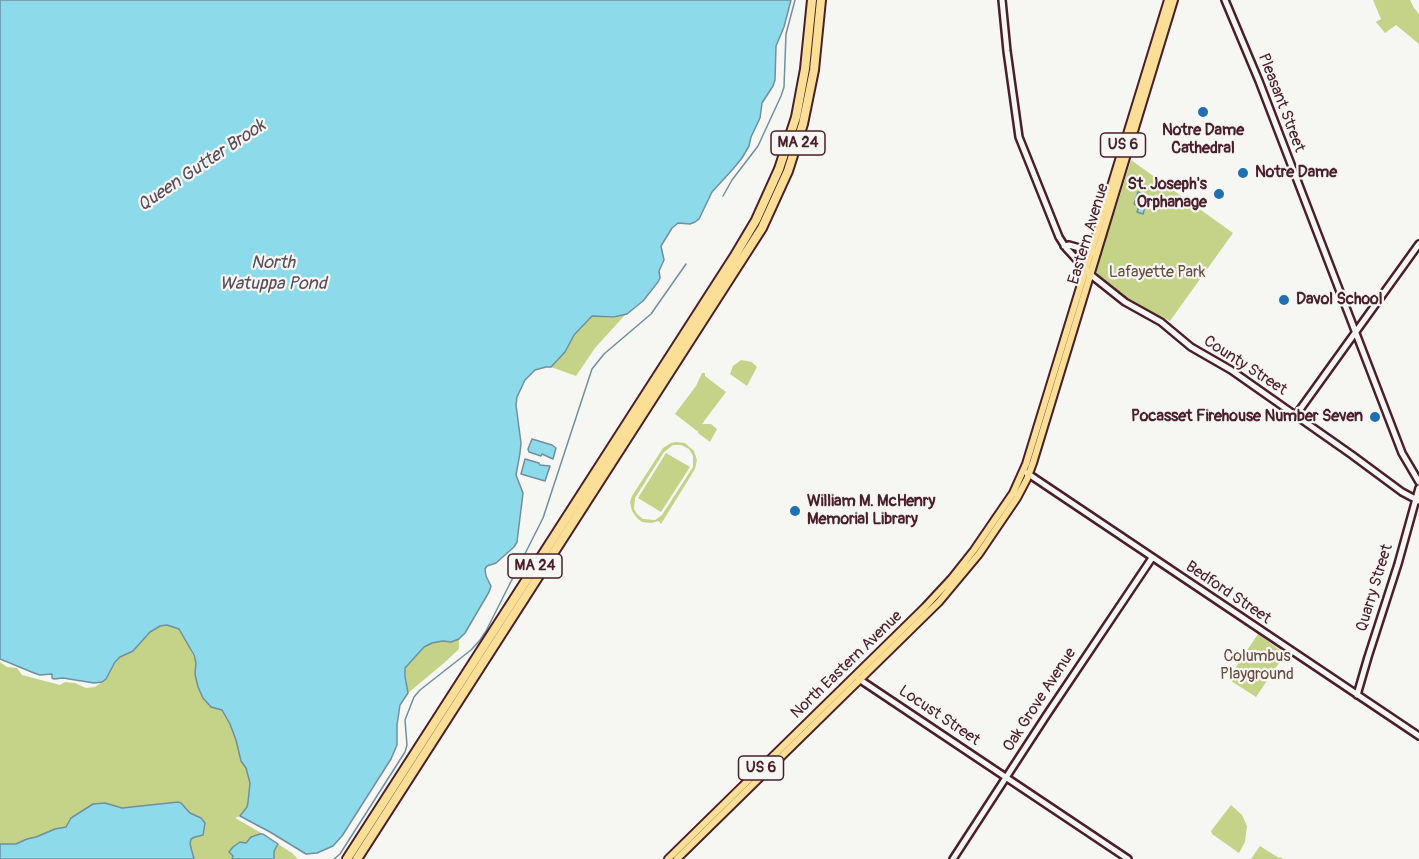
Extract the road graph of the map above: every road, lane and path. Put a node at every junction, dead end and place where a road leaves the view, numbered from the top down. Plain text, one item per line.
1 (812, 0) edge
2 (821, 0) edge
3 (1002, 0) edge
4 (1168, 0) edge
5 (1174, 0) edge
6 (1225, 0) edge
7 (1419, 244) edge
8 (1064, 246) junction
9 (1094, 252) junction
10 (1088, 272) junction
11 (729, 273) junction
12 (1355, 333) junction
13 (1296, 415) junction
14 (1026, 473) junction
15 (1419, 482) edge
16 (1419, 488) edge
17 (1417, 500) edge
18 (1152, 558) junction
19 (857, 678) junction
20 (1357, 695) junction
21 (1419, 736) edge
22 (1006, 777) junction
23 (347, 859) edge
24 (357, 859) edge
25 (668, 859) edge
26 (677, 859) edge
27 (953, 859) edge
28 (1128, 859) edge

1 - 11 highway, MA 24
2 - 11 highway, MA 24
3 - 8 street, County Street
4 - 9 main road, Eastern Avenue / US 6
5 - 9 main road, Eastern Avenue / US 6
6 - 12 street, Pleasant Street
7 - 12 street
8 - 9 street
8 - 10 street, County Street
9 - 10 main road, Eastern Avenue / US 6
10 - 13 street, County Street
10 - 14 main road, Eastern Avenue / US 6
11 - 23 highway, MA 24
11 - 24 highway, MA 24
12 - 13 street
12 - 15 street, Pleasant Street
13 - 17 street, County Street
14 - 18 street, Bedford Street
14 - 19 main road, North Eastern Avenue / US 6
16 - 17 street, Quarry Street
17 - 20 street, Quarry Street
18 - 20 street, Bedford Street
18 - 22 street, Oak Grove Avenue
19 - 22 street, Locust Street
19 - 25 main road, North Eastern Avenue / US 6
19 - 26 main road, North Eastern Avenue / US 6
20 - 21 street, Bedford Street
22 - 27 street, Oak Grove Avenue
22 - 28 street, Locust Street

